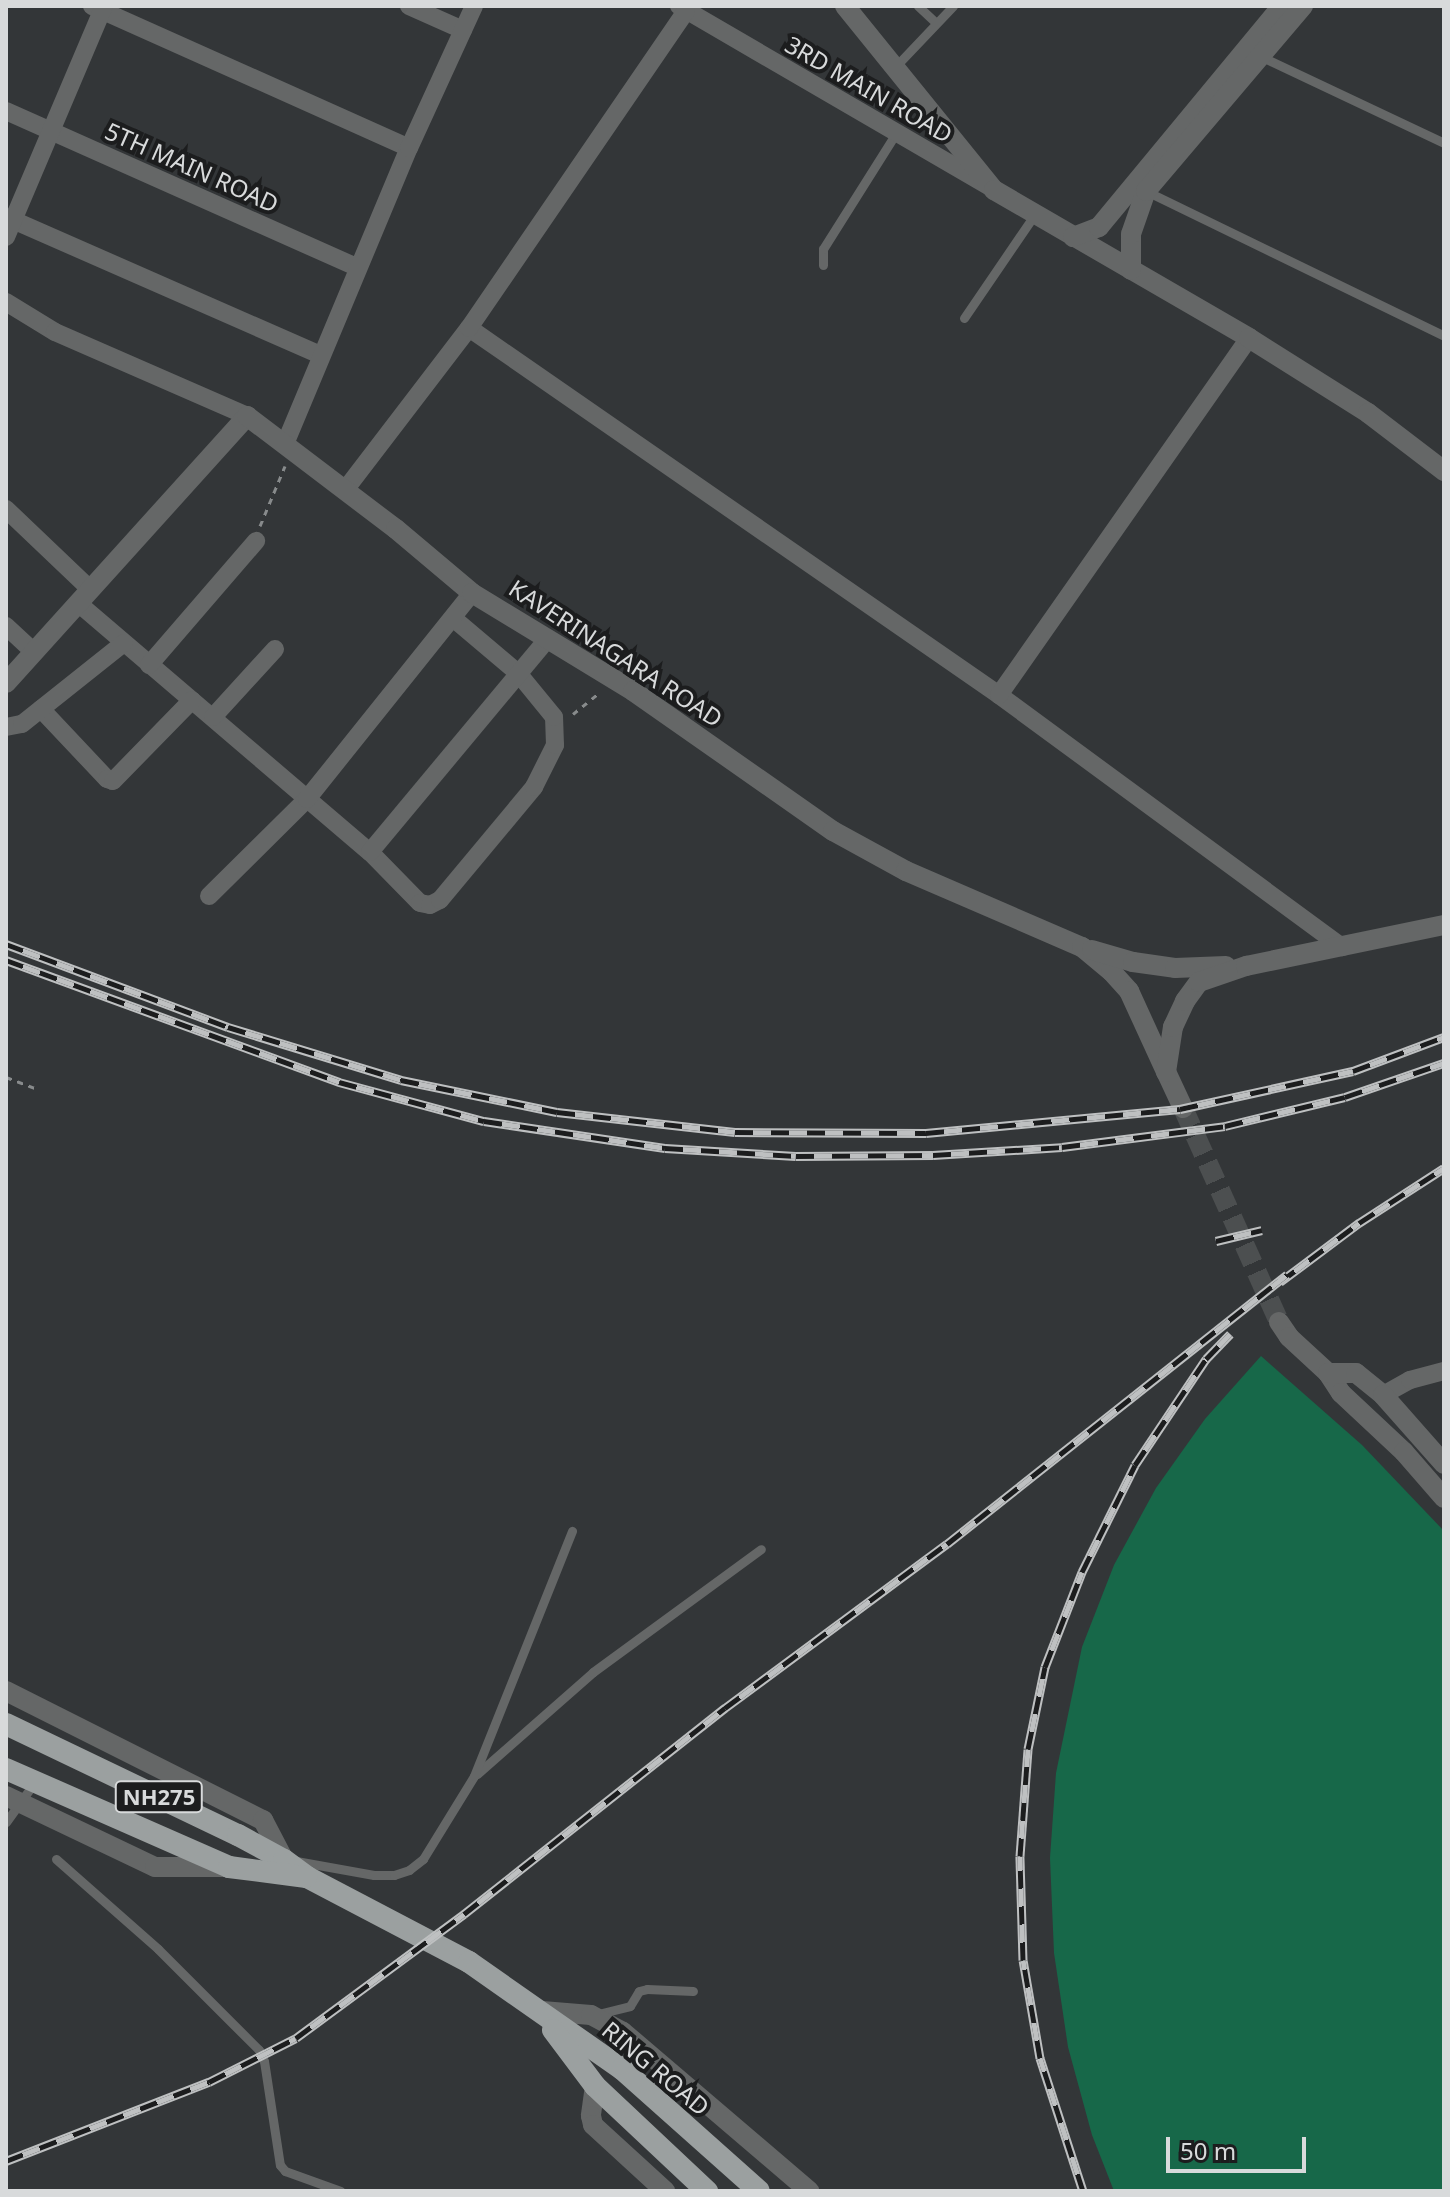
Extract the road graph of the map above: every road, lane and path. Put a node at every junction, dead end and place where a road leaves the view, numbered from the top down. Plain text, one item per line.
1 (409, 6) edge
2 (474, 6) edge
3 (845, 6) edge
4 (918, 6) edge
5 (953, 6) edge
6 (1282, 6) edge
7 (1303, 6) edge
8 (99, 8) edge
9 (683, 8) edge
10 (935, 22) junction
11 (463, 30) junction
12 (1254, 52) junction
13 (896, 66) junction
14 (6, 111) edge
15 (51, 131) junction
16 (896, 133) junction
17 (1444, 143) edge
18 (409, 148) junction
19 (994, 190) junction
20 (1146, 191) junction
21 (1035, 214) junction
22 (8, 225) edge
23 (1073, 237) junction
24 (823, 265) dead end
25 (358, 268) junction
26 (1131, 270) junction
27 (6, 302) edge
28 (964, 318) dead end
29 (469, 328) junction
30 (1444, 336) edge
31 (1249, 338) junction
32 (321, 355) junction
33 (247, 416) junction
34 (290, 448) junction
35 (1444, 471) edge
36 (345, 490) junction
37 (6, 509) edge
38 (256, 541) joint
39 (472, 593) junction
40 (84, 596) junction
41 (453, 618) junction
42 (6, 626) edge
43 (548, 638) junction
44 (124, 643) junction
45 (275, 649) dead end
46 (34, 652) junction
47 (149, 665) junction
48 (518, 673) junction
49 (611, 679) junction
50 (6, 683) edge
51 (999, 695) junction
52 (192, 700) junction
53 (41, 709) junction
54 (213, 717) junction
55 (6, 727) edge
56 (554, 727) junction
57 (307, 799) junction
58 (370, 852) junction
59 (209, 896) dead end
60 (1444, 925) edge
61 (1082, 947) junction
62 (1342, 947) junction
63 (1246, 966) junction
64 (1166, 1072) junction
65 (6, 1077) edge
66 (38, 1089) dead end
67 (1183, 1108) tunnel mouth
68 (1279, 1322) tunnel mouth
69 (1444, 1371) edge
70 (1328, 1373) junction
71 (1383, 1395) junction
72 (1444, 1464) edge
73 (1444, 1498) edge
74 (572, 1531) dead end
75 (761, 1549) dead end
76 (6, 1691) edge
77 (6, 1724) edge
78 (6, 1769) edge
79 (474, 1776) junction
80 (34, 1783) junction
81 (14, 1800) edge
82 (6, 1822) edge
83 (56, 1859) dead end
84 (284, 1860) junction
85 (229, 1867) junction
86 (307, 1877) junction
87 (693, 1991) dead end
88 (514, 1993) junction
89 (542, 2011) junction
90 (591, 2015) junction
91 (595, 2086) junction
92 (341, 2191) edge
93 (665, 2191) edge
94 (707, 2191) edge
95 (759, 2191) edge
96 (809, 2191) edge

1 - 11 street
2 - 11 street
3 - 13 street
4 - 10 lane
5 - 10 lane
6 - 12 street
7 - 12 street
8 - 15 street
8 - 18 street
9 - 16 street, 3RD MAIN ROAD
9 - 29 street
10 - 13 lane
11 - 18 street
12 - 17 lane
12 - 20 street
12 - 23 street
13 - 19 street
14 - 15 street, 5TH MAIN ROAD
15 - 22 street
15 - 25 street, 5TH MAIN ROAD
16 - 19 street, 3RD MAIN ROAD
16 - 24 lane
18 - 25 street
19 - 21 street
20 - 26 street
20 - 30 lane
21 - 23 street
21 - 28 lane
22 - 32 street
23 - 26 street
25 - 32 street
26 - 31 street
27 - 33 street, KAVERINAGARA ROAD
29 - 36 street
29 - 51 street
31 - 35 street
31 - 51 street
32 - 34 street
33 - 34 street, KAVERINAGARA ROAD
33 - 40 street
34 - 36 street, KAVERINAGARA ROAD
34 - 38 path
36 - 39 street, KAVERINAGARA ROAD
37 - 40 street
38 - 47 street
39 - 41 street
39 - 43 street, KAVERINAGARA ROAD
40 - 44 street
40 - 46 street
41 - 48 street
41 - 57 street
42 - 46 street
43 - 48 street
43 - 49 street, KAVERINAGARA ROAD
44 - 47 street
44 - 53 street
45 - 54 street
46 - 50 street
47 - 52 street
48 - 56 street
48 - 58 street
49 - 56 path
49 - 61 street, KAVERINAGARA ROAD
51 - 62 street
52 - 53 street
52 - 54 street
53 - 55 street
54 - 57 street
56 - 58 street
57 - 58 street
57 - 59 street
60 - 62 street
61 - 63 street
61 - 64 street, KAVERINAGARA ROAD
62 - 63 street
63 - 64 street
64 - 67 street, KAVERINAGARA ROAD
65 - 66 path
68 - 70 street
69 - 71 street
70 - 71 street
70 - 73 street
71 - 72 street
74 - 79 lane
75 - 79 lane
76 - 84 street
77 - 84 highway, RING ROAD / NH275
78 - 80 highway, RING ROAD / NH275
79 - 84 lane
80 - 81 lane
80 - 85 highway, RING ROAD / NH275
81 - 82 lane
81 - 85 street
83 - 92 lane
84 - 86 highway, RING ROAD / NH275
85 - 86 highway, RING ROAD / NH275
86 - 88 highway, RING ROAD / NH275
87 - 90 lane
88 - 89 highway, RING ROAD / NH275
88 - 91 highway, RING ROAD / NH275
89 - 90 street
89 - 95 highway, RING ROAD / NH275
90 - 96 street
91 - 93 street
91 - 94 highway, RING ROAD / NH275

